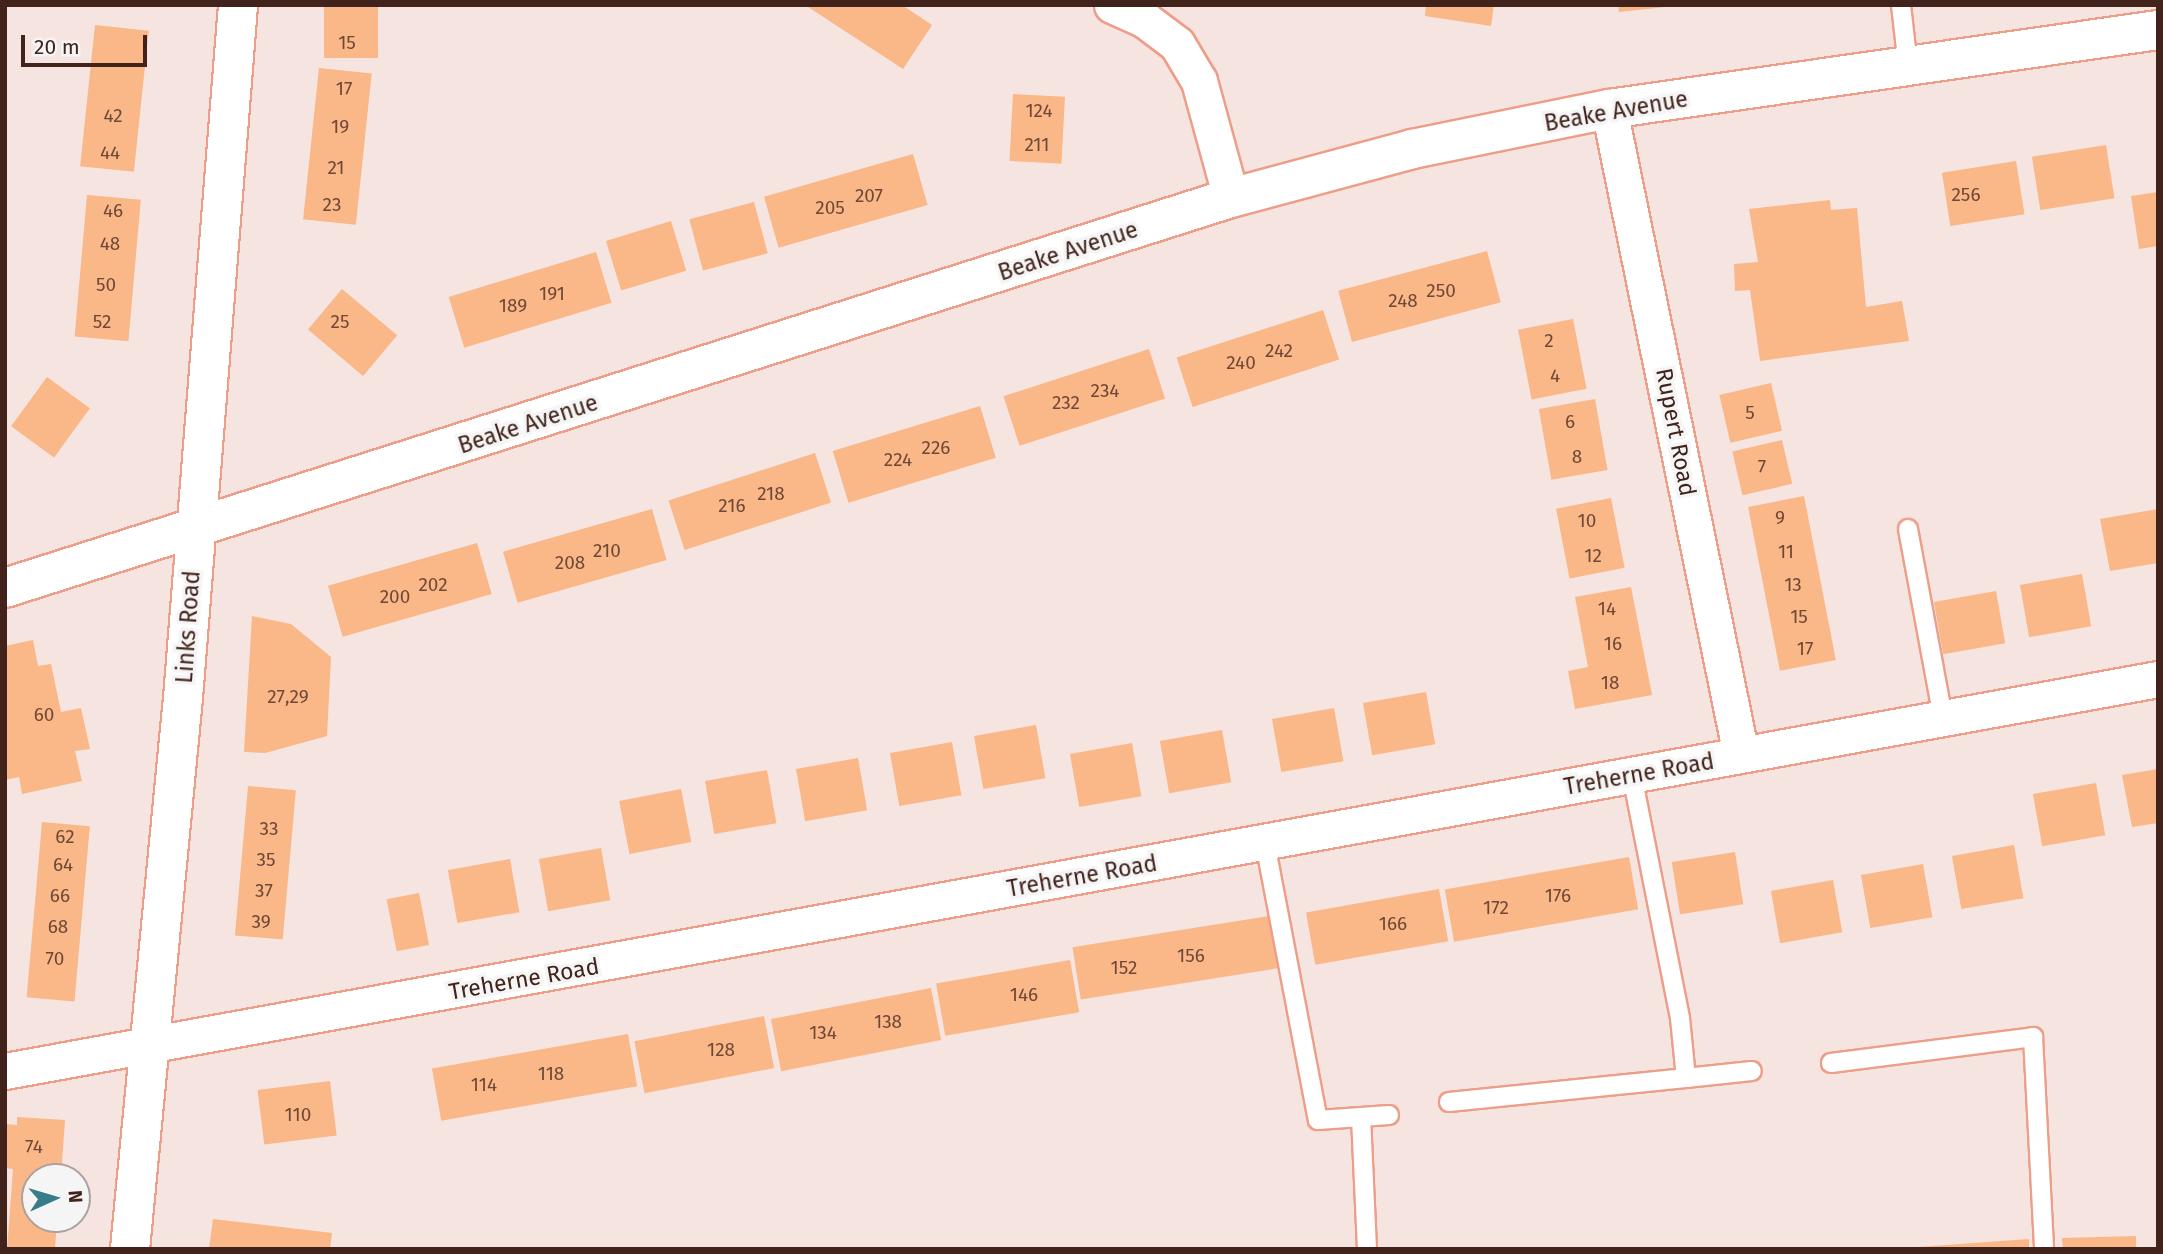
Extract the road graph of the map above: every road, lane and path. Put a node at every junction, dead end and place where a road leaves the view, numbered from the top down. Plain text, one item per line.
1 (238, 5) edge
2 (1112, 5) edge
3 (1901, 5) edge
4 (2158, 30) edge
5 (1908, 66) junction
6 (1609, 109) junction
7 (1231, 198) junction
8 (195, 527) junction
9 (1908, 529) dead end
10 (5, 588) edge
11 (2158, 679) edge
12 (1943, 718) junction
13 (1741, 755) junction
14 (1632, 775) junction
15 (1265, 843) junction
16 (148, 1048) junction
17 (1832, 1063) dead end
18 (5, 1071) edge
19 (1752, 1071) dead end
20 (1686, 1078) junction
21 (1449, 1102) dead end
22 (1389, 1115) dead end
23 (1361, 1117) junction
24 (130, 1249) edge
25 (1367, 1249) edge
26 (2044, 1249) edge

1 - 8 street, Links Road
2 - 7 street
3 - 5 lane
4 - 5 street, Beake Avenue
5 - 6 street, Beake Avenue
6 - 7 street, Beake Avenue
6 - 13 street, Rupert Road
7 - 8 street, Beake Avenue
8 - 10 street, Beake Avenue
8 - 16 street, Links Road
9 - 12 lane
11 - 12 street, Treherne Road
12 - 13 street, Treherne Road
13 - 14 street, Treherne Road
14 - 15 street, Treherne Road
14 - 20 lane
15 - 16 street, Treherne Road
15 - 23 lane
16 - 18 street, Treherne Road
16 - 24 street, Links Road
17 - 26 lane
19 - 20 lane
20 - 21 lane
22 - 23 lane
23 - 25 lane

